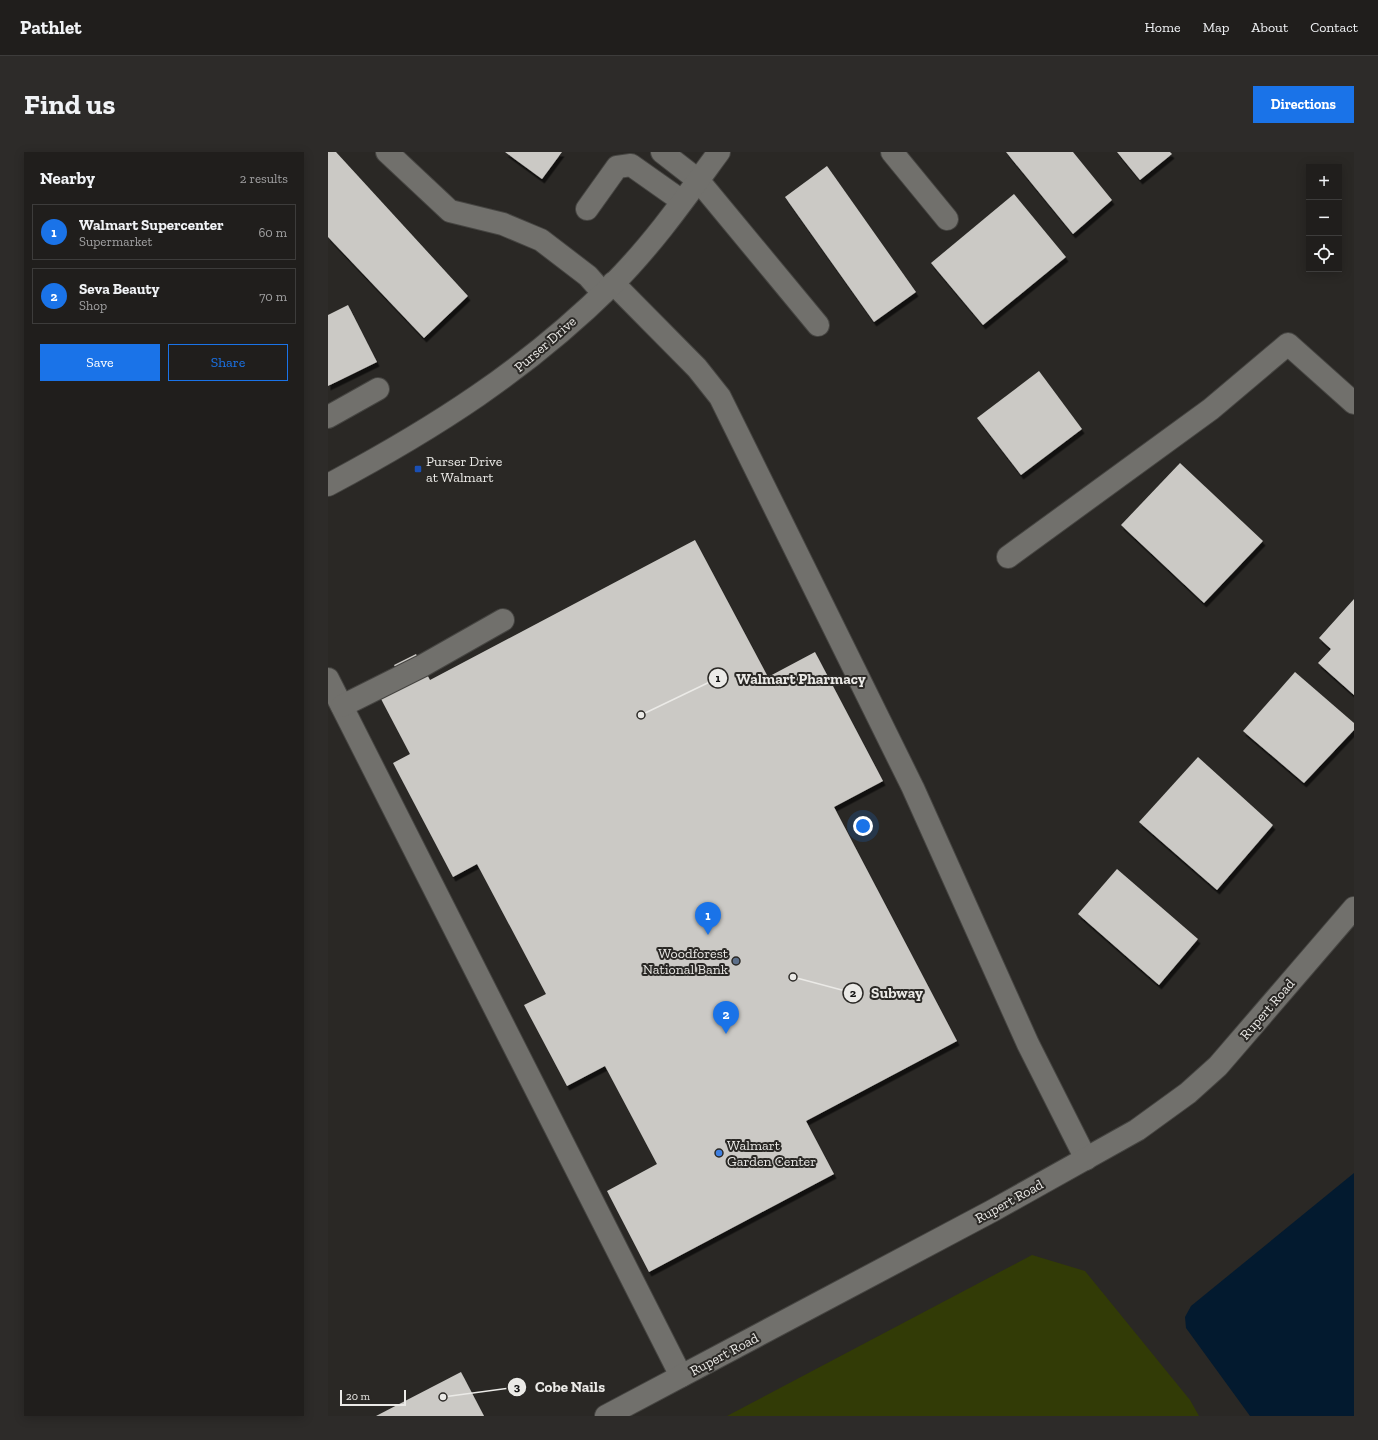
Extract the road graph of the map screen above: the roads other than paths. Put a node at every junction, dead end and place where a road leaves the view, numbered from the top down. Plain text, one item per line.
1 (387, 152) edge
2 (662, 152) edge
3 (719, 152) edge
4 (892, 152) edge
5 (698, 180) junction
6 (682, 200) junction
7 (587, 209) dead end
8 (947, 219) dead end
9 (608, 288) junction
10 (818, 325) dead end
11 (378, 389) dead end
12 (1354, 403) edge
13 (328, 417) edge
14 (328, 485) edge
15 (1008, 557) dead end
16 (503, 620) dead end
17 (328, 679) edge
18 (342, 706) junction
19 (1354, 908) edge
20 (1086, 1159) junction
21 (681, 1376) junction
22 (606, 1416) edge

1 - 9 street
2 - 5 street
3 - 5 street, Purser Drive
4 - 8 street
5 - 6 street, Purser Drive
5 - 10 street
6 - 7 street
6 - 9 street, Purser Drive
9 - 14 street, Purser Drive
9 - 20 street
11 - 13 street
12 - 15 street
16 - 18 street
17 - 18 street
18 - 21 street
19 - 20 street, Rupert Road
20 - 21 street, Rupert Road
21 - 22 street, Rupert Road

